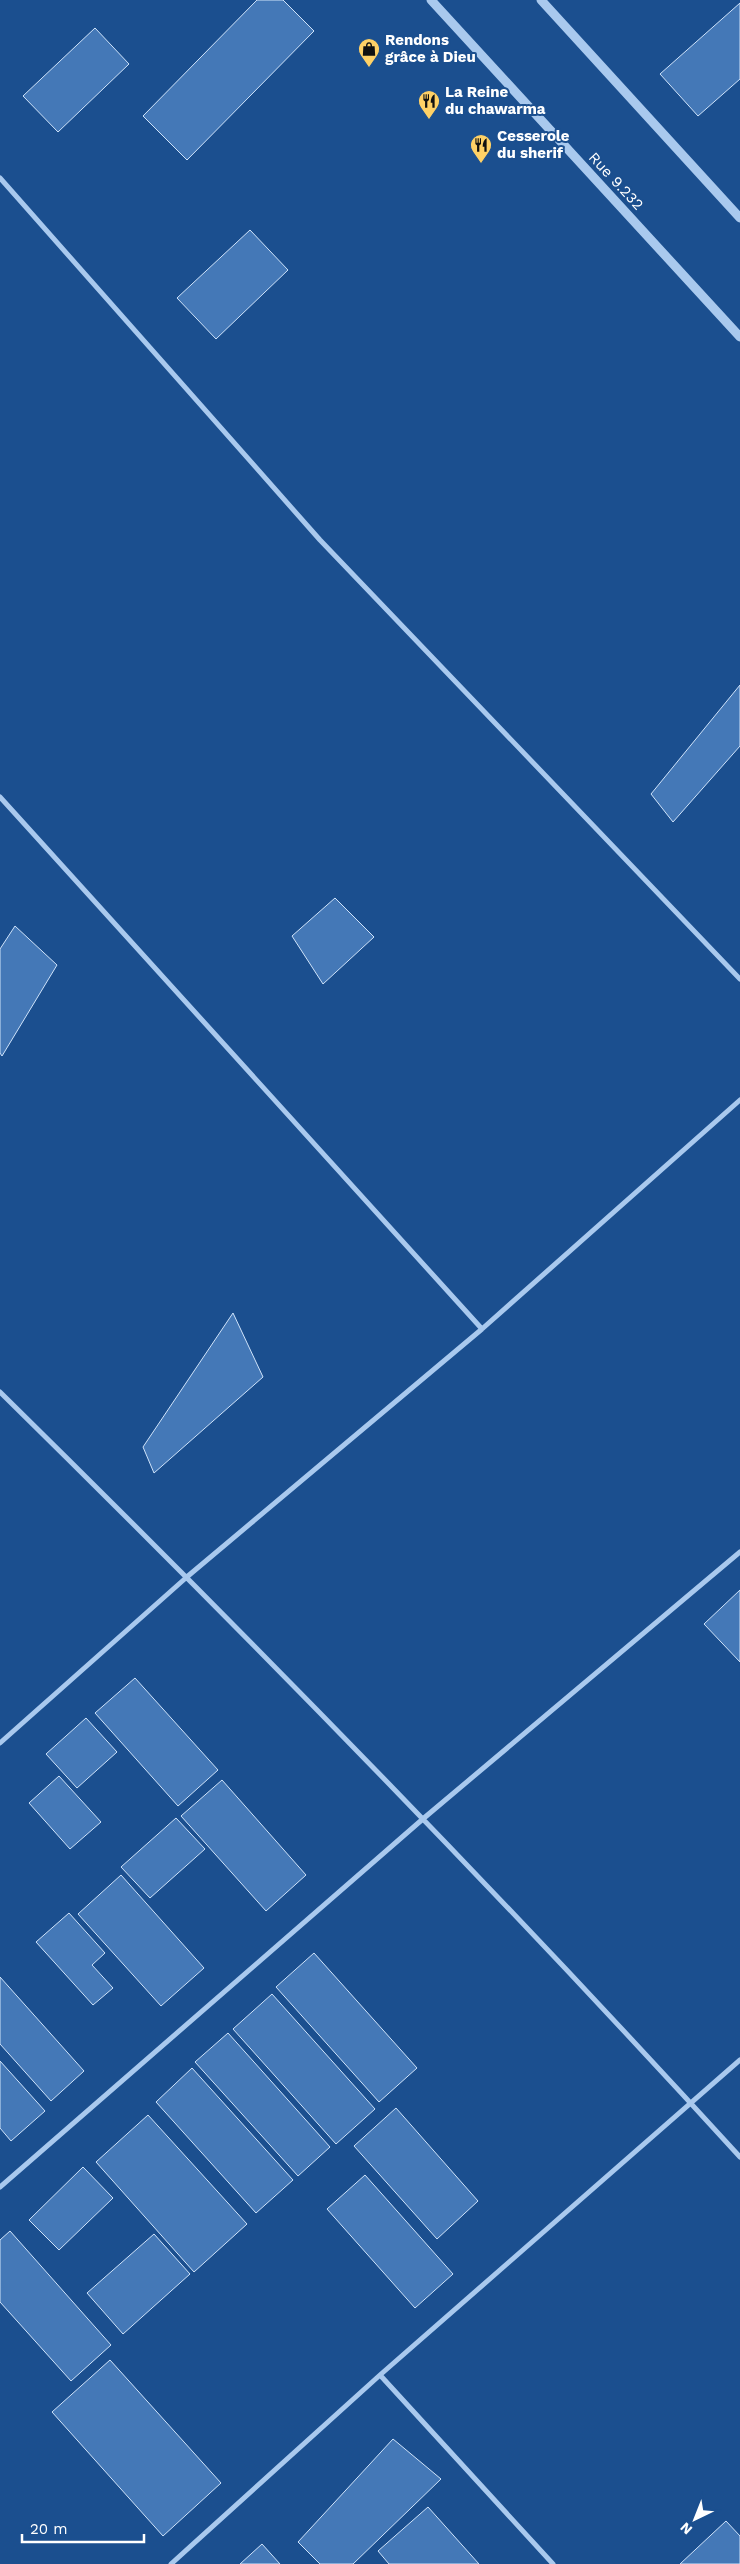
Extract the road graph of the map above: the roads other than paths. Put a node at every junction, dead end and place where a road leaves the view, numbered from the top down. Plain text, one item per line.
1 (431, 0) edge
2 (541, 0) edge
3 (0, 178) edge
4 (740, 218) edge
5 (740, 337) edge
6 (0, 797) edge
7 (740, 979) edge
8 (740, 1100) edge
9 (482, 1329) junction
10 (0, 1392) edge
11 (740, 1552) edge
12 (188, 1576) junction
13 (0, 1743) edge
14 (424, 1818) junction
15 (740, 2060) edge
16 (690, 2103) junction
17 (740, 2157) edge
18 (0, 2187) edge
19 (380, 2375) junction
20 (171, 2564) edge
21 (553, 2564) edge

1 - 5 street, Rue 9.232
2 - 4 street
3 - 7 street
6 - 9 street
8 - 9 street
9 - 12 street
10 - 12 street
11 - 14 street
12 - 13 street
12 - 14 street
14 - 16 street
14 - 18 street
15 - 16 street
16 - 17 street
16 - 19 street
19 - 20 street
19 - 21 street

